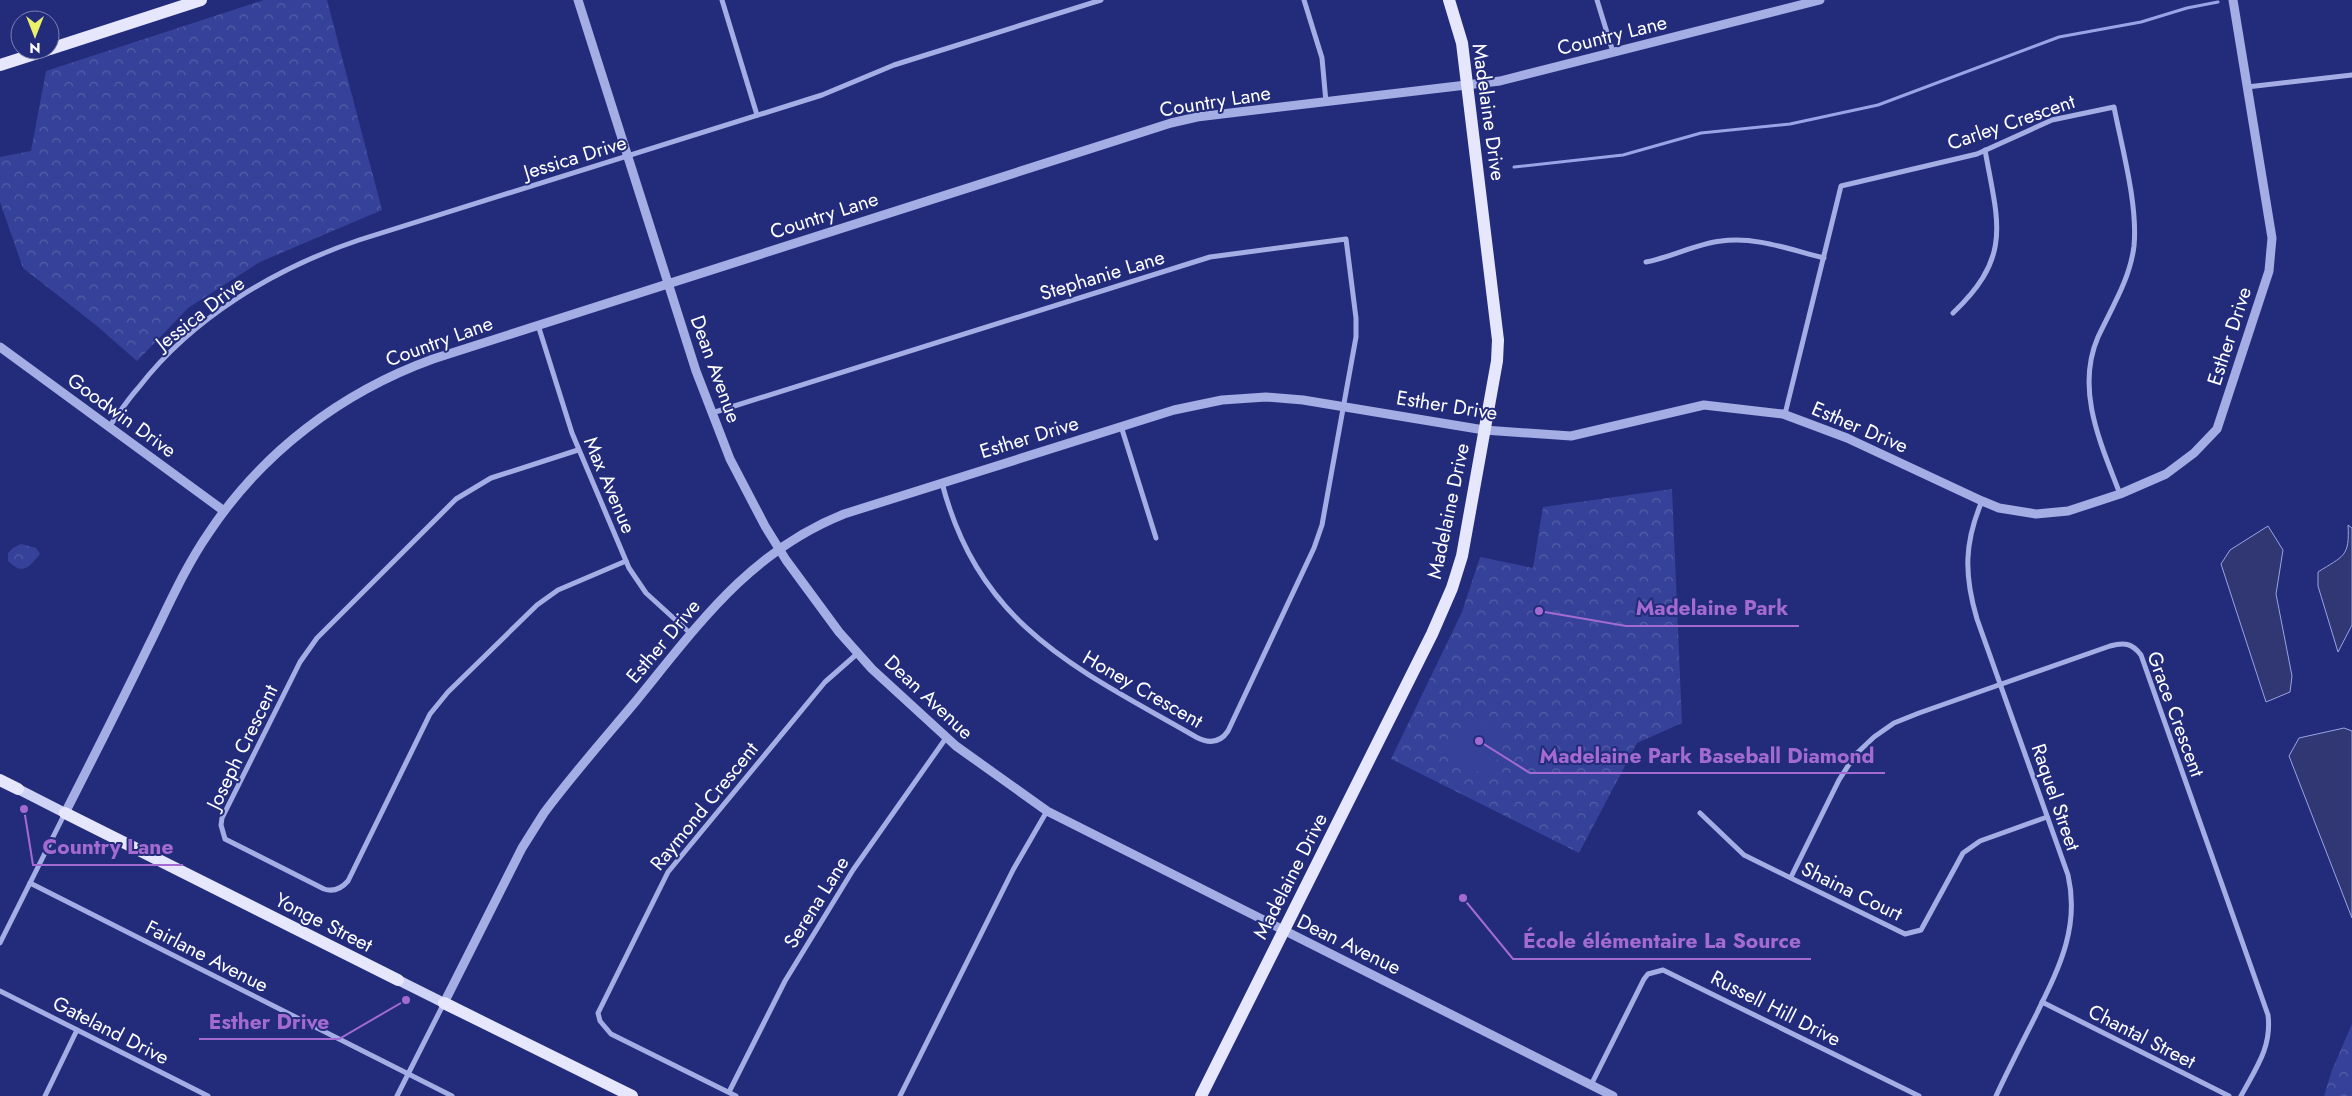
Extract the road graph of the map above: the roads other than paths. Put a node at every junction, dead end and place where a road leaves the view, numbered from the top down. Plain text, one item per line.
1 (201, 0) edge
2 (578, 0) edge
3 (722, 0) edge
4 (1101, 0) edge
5 (1304, 0) edge
6 (1449, 0) edge
7 (1597, 0) edge
8 (1820, 0) edge
9 (2233, 0) edge
10 (60, 46) edge
11 (1613, 52) junction
12 (16, 60) edge
13 (0, 65) edge
14 (2352, 75) edge
15 (1467, 86) junction
16 (2247, 87) junction
17 (1326, 102) junction
18 (757, 115) junction
19 (1985, 150) junction
20 (627, 156) junction
21 (1824, 258) junction
22 (1646, 262) dead end
23 (668, 284) junction
24 (1953, 313) dead end
25 (538, 325) junction
26 (0, 347) edge
27 (1343, 406) junction
28 (712, 413) junction
29 (1785, 414) junction
30 (1121, 426) junction
31 (110, 427) junction
32 (1484, 430) junction
33 (578, 450) junction
34 (942, 482) junction
35 (2120, 494) junction
36 (1982, 501) junction
37 (224, 511) junction
38 (1156, 538) dead end
39 (778, 548) junction
40 (626, 561) junction
41 (691, 634) junction
42 (858, 653) junction
43 (2000, 684) junction
44 (946, 738) junction
45 (0, 780) edge
46 (18, 789) joint
47 (1047, 811) junction
48 (65, 813) junction
49 (1700, 813) dead end
50 (2047, 817) junction
51 (1791, 877) junction
52 (30, 883) junction
53 (1283, 931) junction
54 (0, 943) edge
55 (398, 980) joint
56 (0, 991) edge
57 (2042, 1002) junction
58 (444, 1003) junction
59 (77, 1030) junction
60 (408, 1075) junction
61 (1591, 1085) junction
62 (729, 1092) junction
63 (45, 1096) edge
64 (208, 1096) edge
65 (397, 1096) edge
66 (452, 1096) edge
67 (632, 1096) edge
68 (736, 1096) edge
69 (900, 1096) edge
70 (1201, 1096) edge
71 (1613, 1096) edge
72 (1920, 1096) edge
73 (1996, 1096) edge
74 (2229, 1096) edge
75 (2241, 1096) edge

1 - 10 main road
2 - 20 street, Dean Avenue
3 - 18 street
4 - 18 street, Jessica Drive
5 - 17 street
6 - 15 main road, Madelaine Drive
7 - 11 street
8 - 11 street, Country Lane
9 - 16 street, Esther Drive
11 - 15 street, Country Lane
12 - 13 main road
14 - 16 street
15 - 17 street, Country Lane
15 - 32 main road, Madelaine Drive
16 - 35 street, Esther Drive
17 - 23 street, Country Lane
18 - 20 street, Jessica Drive
19 - 21 street, Carley Crescent
19 - 24 street
19 - 35 street, Carley Crescent
20 - 23 street, Dean Avenue
20 - 31 street, Jessica Drive
21 - 22 street
21 - 29 street, Carley Crescent
23 - 25 street, Country Lane
23 - 28 street, Dean Avenue
25 - 33 street, Max Avenue
25 - 37 street, Country Lane
26 - 31 street, Goodwin Drive
27 - 28 street, Stephanie Lane
27 - 30 street, Esther Drive
27 - 32 street, Esther Drive
27 - 34 street, Honey Crescent
28 - 39 street, Dean Avenue
29 - 32 street, Esther Drive
29 - 36 street, Esther Drive
30 - 34 street, Esther Drive
30 - 38 street
31 - 37 street, Goodwin Drive
32 - 53 main road, Madelaine Drive
33 - 40 street, Max Avenue
33 - 40 street, Joseph Crescent
34 - 39 street, Esther Drive
35 - 36 street, Esther Drive
36 - 43 street, Raquel Street
37 - 48 street, Country Lane
39 - 41 street, Esther Drive
39 - 42 street, Dean Avenue
40 - 41 street, Max Avenue
41 - 58 street, Esther Drive
42 - 44 street, Dean Avenue
42 - 62 street, Raymond Crescent
43 - 50 street, Raquel Street
43 - 51 street, Grace Crescent
43 - 75 street, Grace Crescent
44 - 47 street, Dean Avenue
44 - 62 street, Serena Lane
45 - 46 main road, Yonge Street
46 - 48 main road, Yonge Street
47 - 53 street, Dean Avenue
47 - 69 street
48 - 52 street
48 - 55 main road, Yonge Street
49 - 51 street, Shaina Court
50 - 51 street, Shaina Court
50 - 57 street, Raquel Street
52 - 54 street
52 - 60 street, Fairlane Avenue
53 - 61 street, Dean Avenue
53 - 70 main road, Madelaine Drive
55 - 58 main road, Yonge Street
56 - 59 street, Gateland Drive
57 - 73 street, Raquel Street
57 - 74 street, Chantal Street
58 - 60 street
58 - 67 main road, Yonge Street
59 - 63 street
59 - 64 street, Gateland Drive
60 - 65 street
60 - 66 street, Fairlane Avenue
61 - 71 street, Dean Avenue
61 - 72 street, Russell Hill Drive
62 - 68 street, Raymond Crescent

